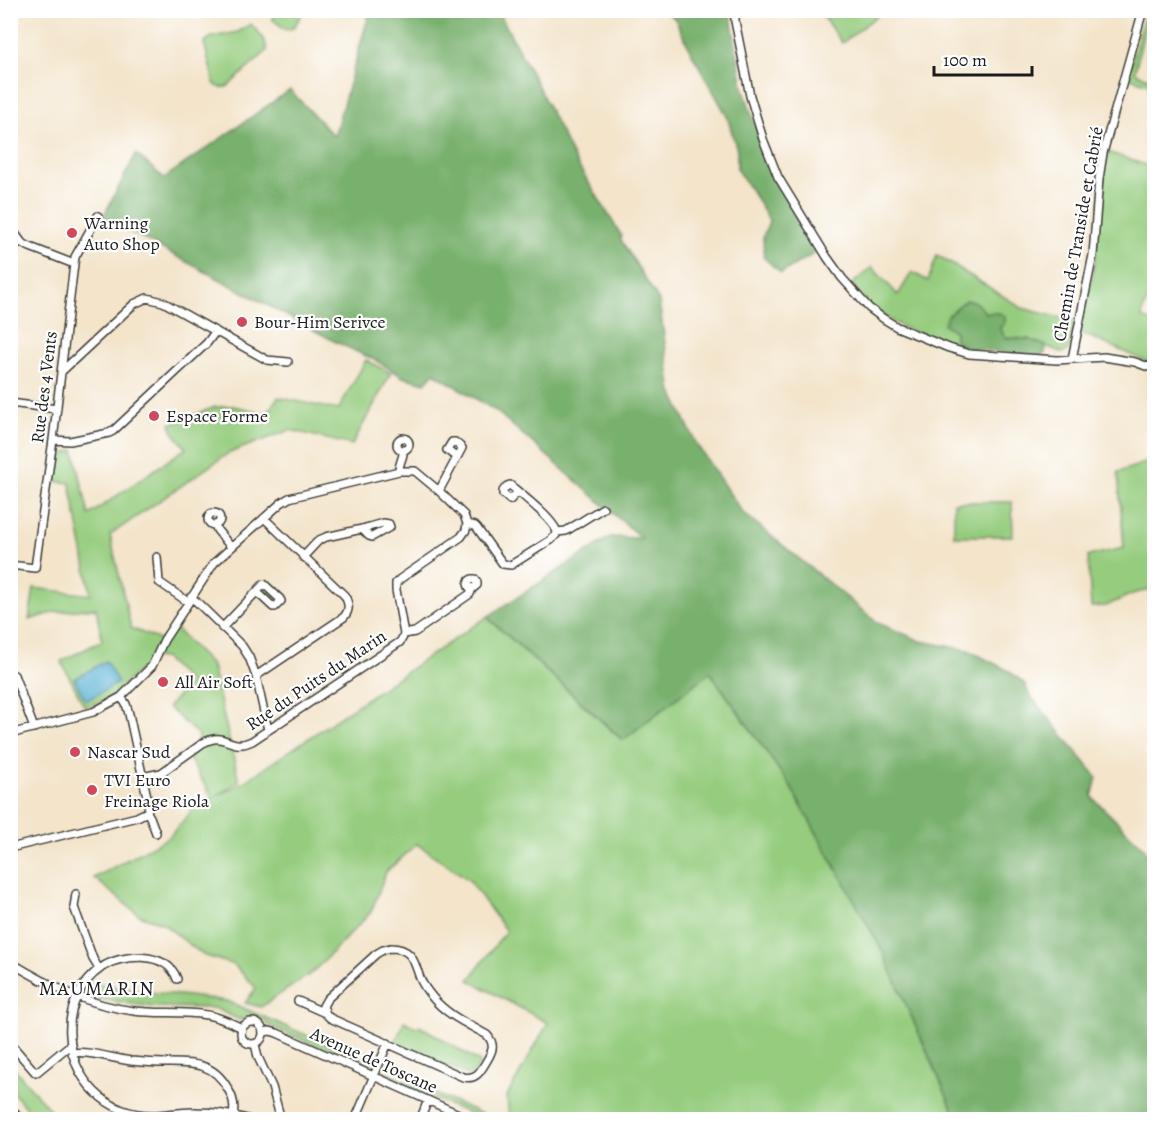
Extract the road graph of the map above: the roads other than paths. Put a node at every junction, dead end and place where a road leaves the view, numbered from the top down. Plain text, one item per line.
1 (735, 10) edge
2 (1143, 10) edge
3 (98, 216) dead end
4 (14, 232) dead end
5 (10, 241) edge
6 (22, 243) junction
7 (74, 264) junction
8 (215, 332) junction
9 (1072, 359) junction
10 (288, 362) dead end
11 (1155, 369) edge
12 (61, 372) junction
13 (10, 403) edge
14 (57, 409) junction
15 (53, 440) junction
16 (403, 451) dead end
17 (456, 457) dead end
18 (399, 471) junction
19 (439, 491) junction
20 (518, 492) dead end
21 (603, 508) dead end
22 (264, 518) junction
23 (467, 524) junction
24 (215, 525) dead end
25 (362, 529) dead end
26 (557, 532) junction
27 (231, 547) junction
28 (157, 557) dead end
29 (303, 557) junction
30 (10, 565) edge
31 (472, 589) dead end
32 (257, 592) dead end
33 (190, 600) junction
34 (222, 628) junction
35 (404, 634) junction
36 (14, 675) dead end
37 (256, 676) junction
38 (121, 697) junction
39 (34, 728) junction
40 (268, 730) junction
41 (10, 735) edge
42 (142, 777) junction
43 (147, 813) junction
44 (156, 833) dead end
45 (10, 848) edge
46 (76, 894) dead end
47 (10, 962) edge
48 (99, 969) junction
49 (177, 979) dead end
50 (77, 997) junction
51 (298, 1001) dead end
52 (325, 1012) junction
53 (242, 1028) junction
54 (264, 1032) junction
55 (10, 1043) edge
56 (388, 1043) junction
57 (255, 1044) junction
58 (71, 1049) junction
59 (374, 1076) junction
60 (428, 1100) junction
61 (10, 1110) edge
62 (233, 1115) junction
63 (128, 1116) edge
64 (18, 1119) edge
65 (251, 1119) edge
66 (281, 1119) edge
67 (355, 1119) edge
68 (420, 1119) edge
69 (472, 1119) edge

1 - 9 street
2 - 9 street, Chemin de Transide et Cabrié
3 - 7 street, Rue des 4 Vents
4 - 6 street
5 - 6 street
6 - 7 street
7 - 12 street, Rue des 4 Vents
8 - 10 street
8 - 12 street
8 - 15 street
9 - 11 street
12 - 14 street, Rue des 4 Vents
13 - 14 street
14 - 15 street, Rue des 4 Vents
15 - 30 street, Rue des 4 Vents
16 - 18 street
17 - 19 street
18 - 19 street
18 - 22 street
19 - 23 street
20 - 26 street
21 - 26 street
22 - 27 street
22 - 29 street
23 - 26 street
23 - 35 street, Rue du Puits du Marin
24 - 27 street
25 - 29 street
27 - 33 street
28 - 33 street
29 - 37 street
31 - 35 street
32 - 34 street
33 - 34 street
33 - 38 street
34 - 37 street
35 - 40 street, Rue du Puits du Marin
36 - 39 street
37 - 40 street
38 - 39 street
38 - 42 street
39 - 41 street
40 - 42 street, Rue du Puits du Marin
42 - 43 street
43 - 44 street
43 - 45 street
46 - 48 street
47 - 50 street
48 - 49 street
48 - 50 street
50 - 53 street
50 - 58 street
51 - 52 street
52 - 56 street
52 - 56 street
53 - 54 street
53 - 57 street
54 - 57 street
54 - 59 street, Avenue de Toscane
55 - 58 street
56 - 59 street
57 - 66 street
58 - 62 street
58 - 63 street
59 - 60 street, Avenue de Toscane
59 - 67 street
60 - 68 street
60 - 69 street, Avenue de Toscane
61 - 64 main road
62 - 63 street
62 - 65 street

